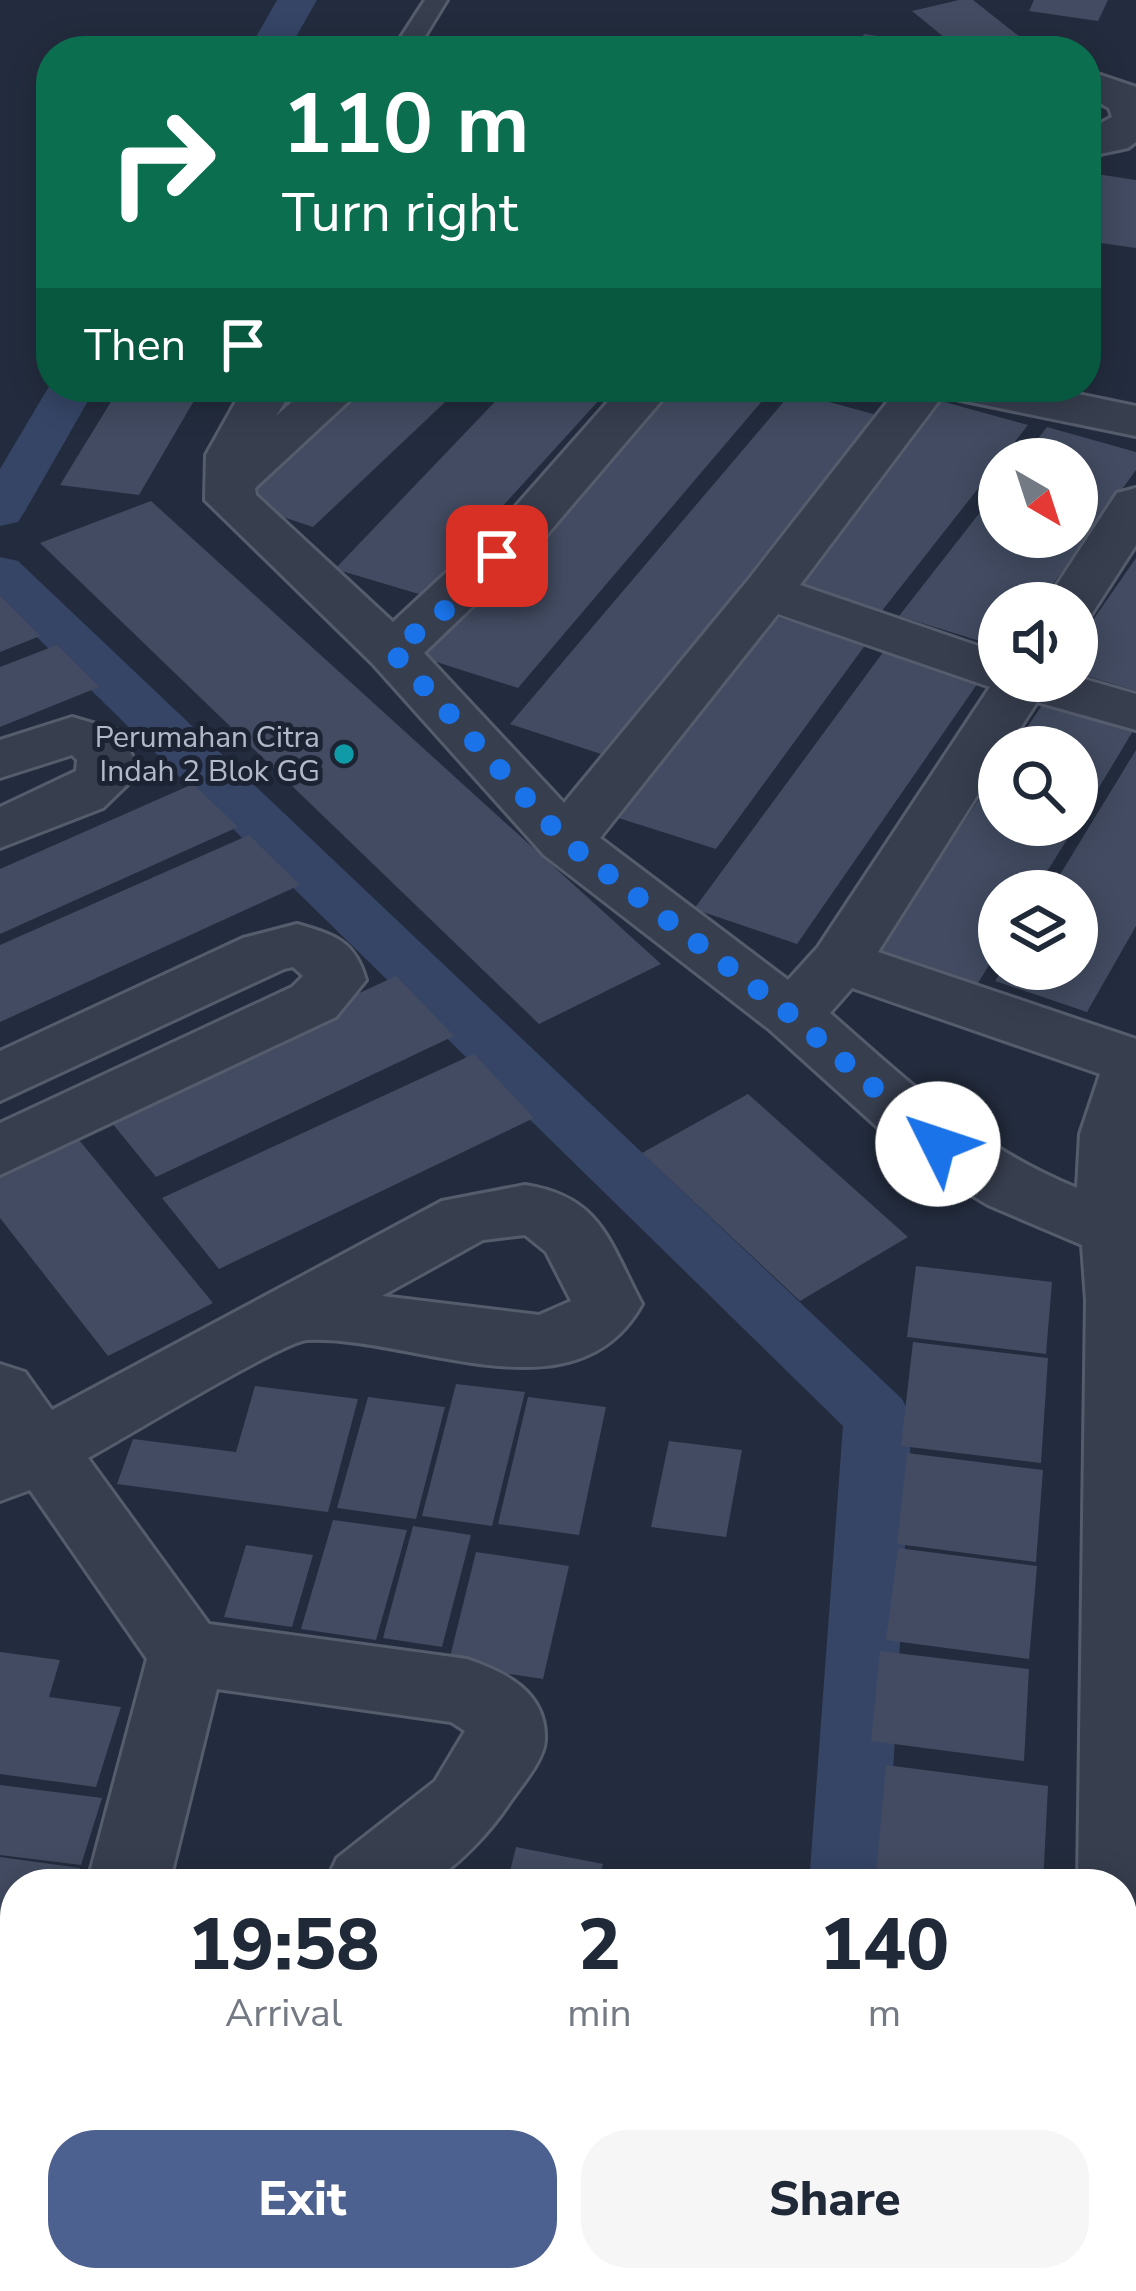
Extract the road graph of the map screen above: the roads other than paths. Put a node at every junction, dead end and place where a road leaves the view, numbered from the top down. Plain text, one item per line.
1 (436, 0) edge
2 (413, 36) edge
3 (1101, 89) edge
4 (1136, 121) edge
5 (1101, 141) edge
6 (260, 402) edge
7 (322, 402) edge
8 (635, 402) edge
9 (912, 402) edge
10 (1043, 402) edge
11 (1136, 421) edge
12 (227, 486) junction
13 (1136, 504) edge
14 (1086, 582) edge
15 (767, 592) junction
16 (392, 651) junction
17 (978, 665) edge
18 (1098, 701) edge
19 (1010, 702) edge
20 (1136, 712) edge
21 (0, 760) edge
22 (0, 829) edge
23 (565, 841) junction
24 (839, 962) junction
25 (791, 1015) junction
26 (1136, 1062) edge
27 (0, 1078) edge
28 (0, 1151) edge
29 (1125, 1236) edge
30 (295, 1312) dead end
31 (0, 1392) edge
32 (22, 1461) edge
33 (188, 1654) junction
34 (132, 1869) edge
35 (385, 1869) edge
36 (1119, 1869) edge

1 - 2 lane
3 - 4 street
4 - 5 street
6 - 12 street
7 - 12 street
8 - 16 street
9 - 15 street
10 - 11 street
12 - 16 street
13 - 14 street
15 - 17 street
15 - 23 street
16 - 23 street
18 - 20 street
19 - 24 street
21 - 22 street
23 - 25 street
24 - 25 street
24 - 26 street
25 - 29 street
26 - 29 street
27 - 28 street
29 - 36 street
30 - 32 street
31 - 32 street
32 - 33 street
33 - 34 street
33 - 35 street

